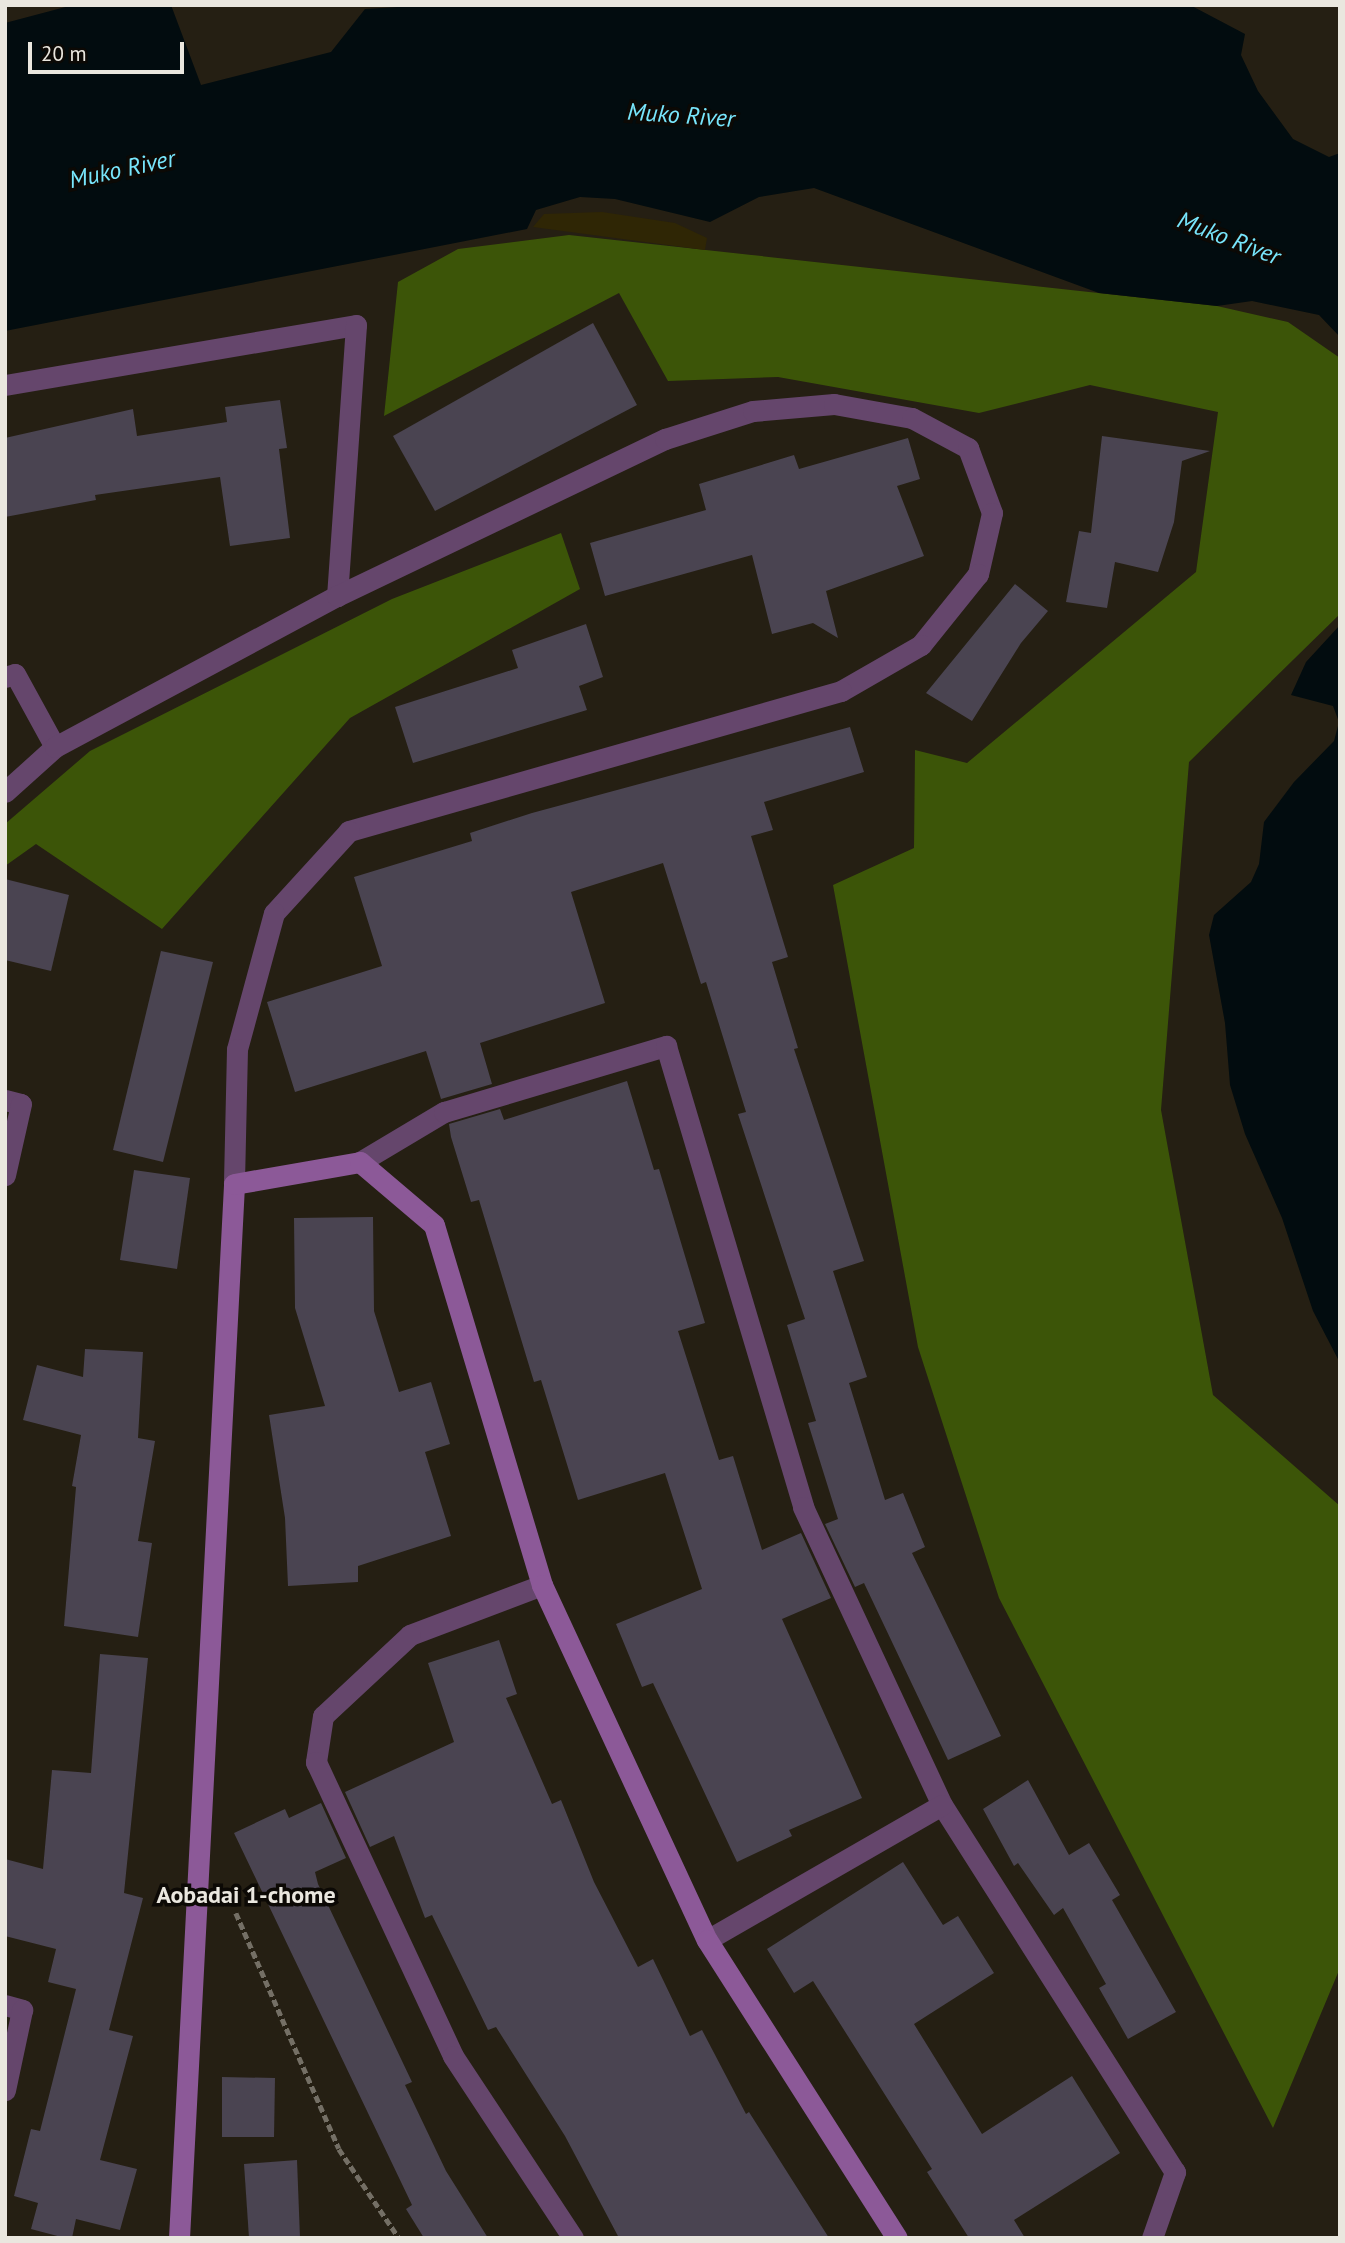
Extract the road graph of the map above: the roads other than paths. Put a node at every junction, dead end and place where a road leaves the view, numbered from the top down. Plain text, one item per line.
1 (5, 385) edge
2 (337, 596) junction
3 (5, 677) edge
4 (55, 747) junction
5 (5, 792) edge
6 (5, 1100) edge
7 (360, 1162) junction
8 (5, 1175) edge
9 (234, 1184) junction
10 (542, 1586) junction
11 (942, 1805) junction
12 (707, 1940) junction
13 (5, 2005) edge
14 (5, 2090) edge
15 (179, 2238) edge
16 (573, 2238) edge
17 (897, 2238) edge
18 (1152, 2238) edge

1 - 2 street
2 - 4 street
2 - 9 street
3 - 4 street
4 - 5 street
6 - 8 street
7 - 9 street
7 - 10 street
7 - 11 street
9 - 15 street
10 - 12 street
10 - 16 street
11 - 12 street
11 - 18 street
12 - 17 street
13 - 14 street

